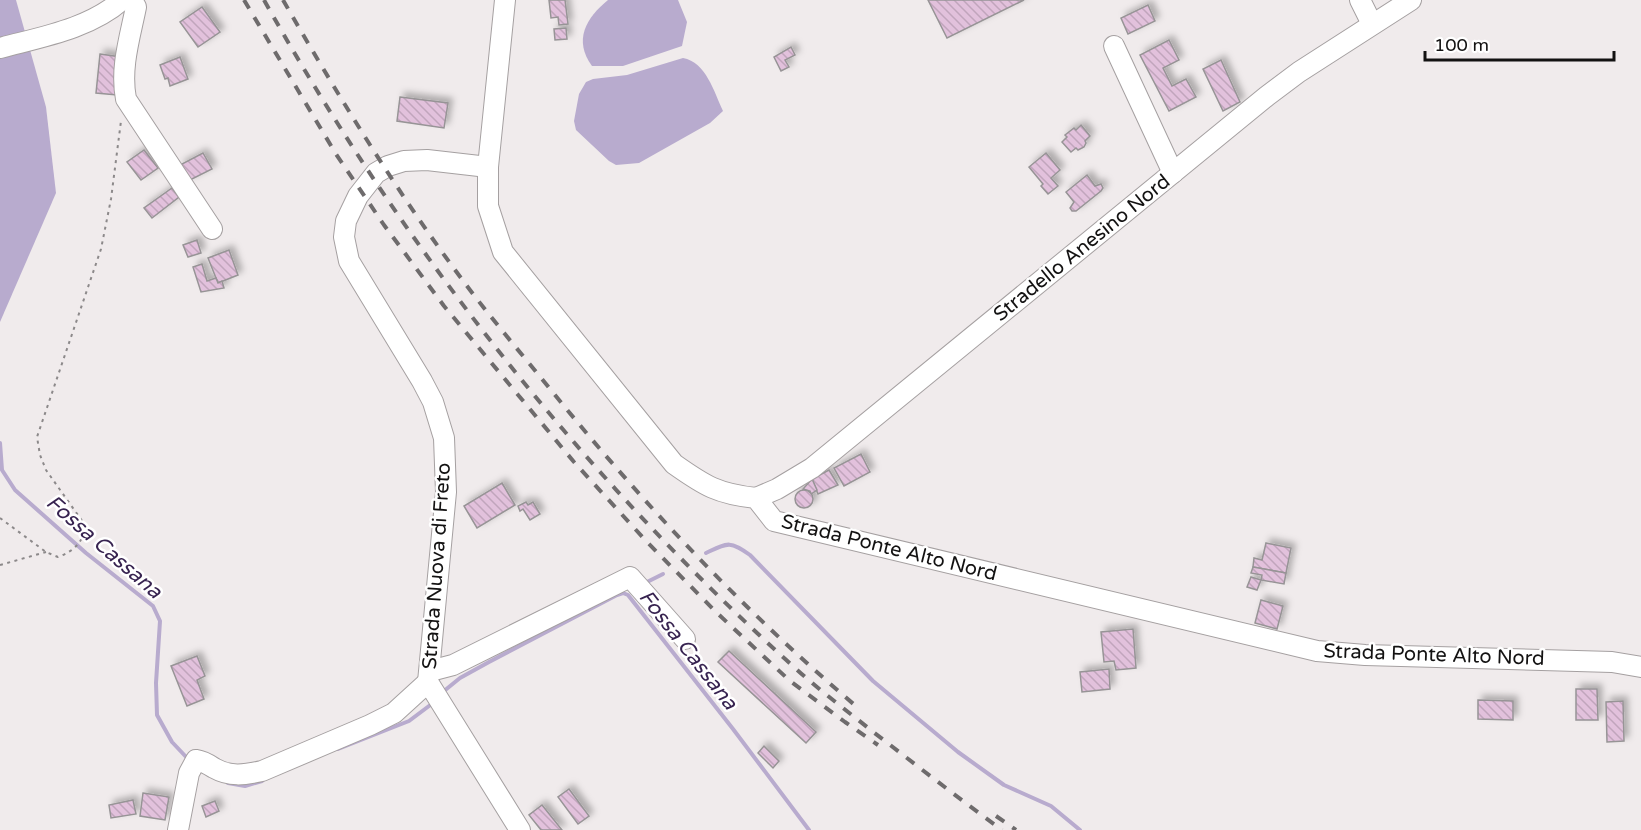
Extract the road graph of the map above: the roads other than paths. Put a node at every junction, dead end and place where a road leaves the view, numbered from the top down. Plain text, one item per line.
1 (122, 0) edge
2 (132, 0) edge
3 (505, 0) edge
4 (1359, 0) edge
5 (1411, 0) edge
6 (1372, 24) junction
7 (1114, 46) dead end
8 (0, 48) edge
9 (488, 167) junction
10 (1173, 173) junction
11 (212, 229) dead end
12 (756, 498) junction
13 (685, 639) dead end
14 (1641, 667) edge
15 (429, 677) junction
16 (178, 830) edge
17 (520, 830) edge

1 - 8 street
2 - 11 street
3 - 9 street
4 - 6 street
5 - 6 street, Stradello Anesino Nord
6 - 10 street, Stradello Anesino Nord
7 - 10 street
9 - 12 street
9 - 15 street, Strada Nuova di Freto
10 - 12 street, Stradello Anesino Nord
12 - 14 street, Strada Ponte Alto Nord
13 - 15 street
15 - 16 street
15 - 17 street, Strada Nuova di Freto

